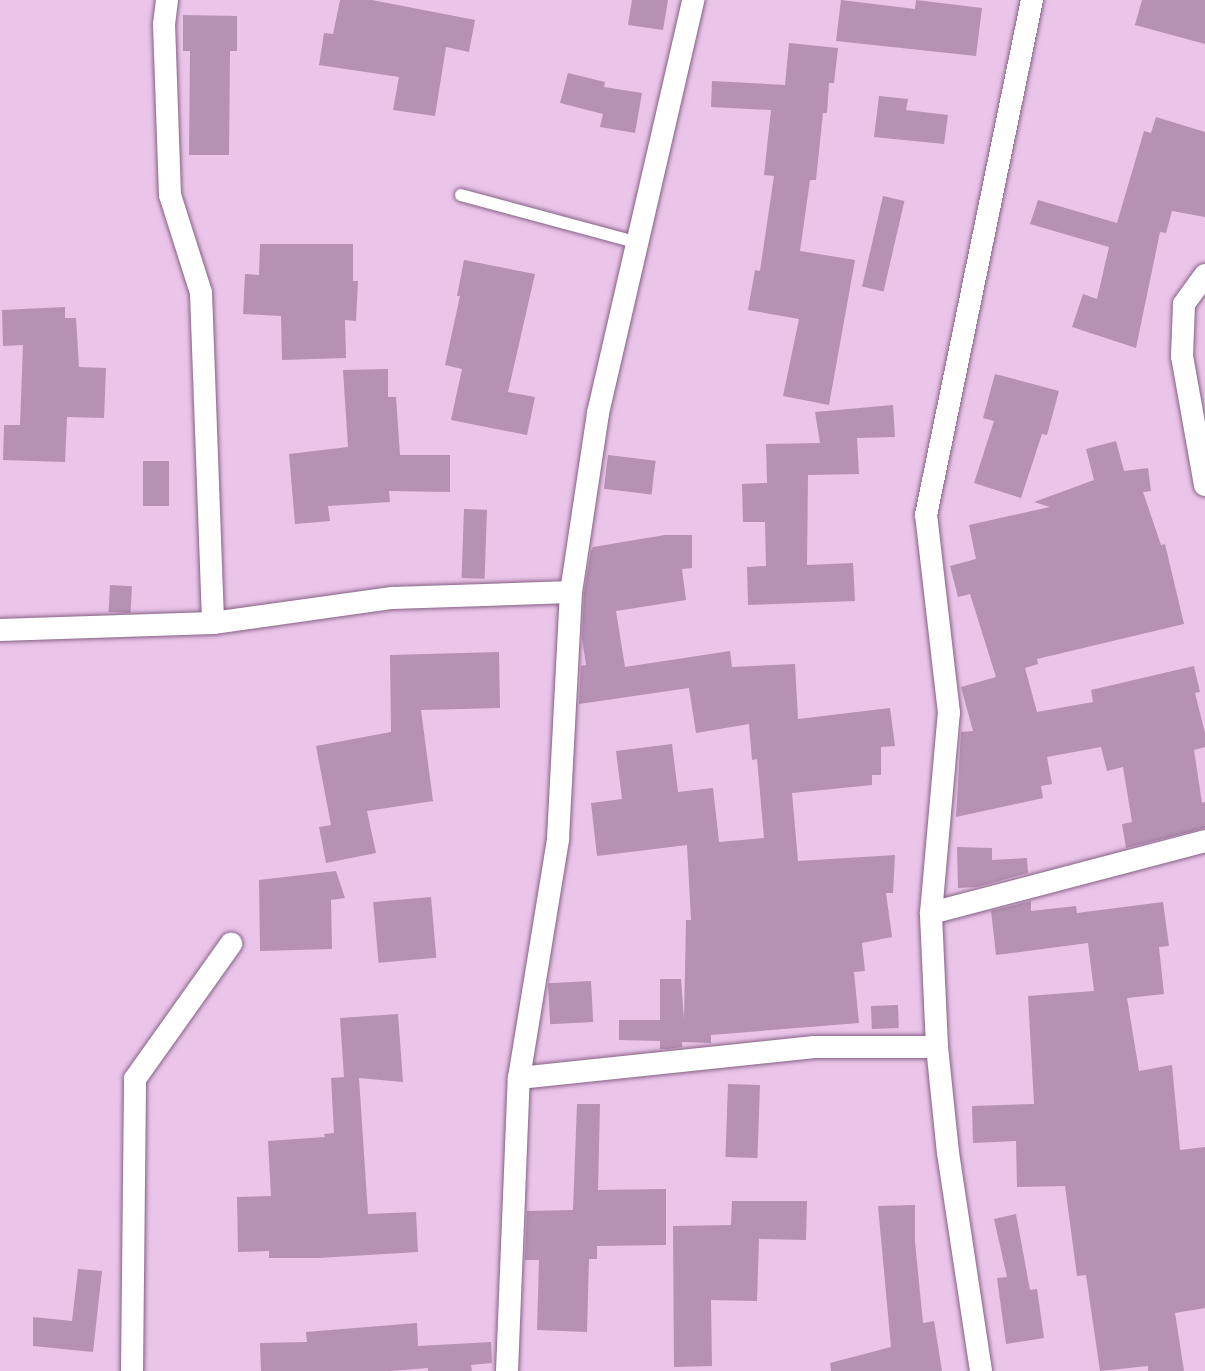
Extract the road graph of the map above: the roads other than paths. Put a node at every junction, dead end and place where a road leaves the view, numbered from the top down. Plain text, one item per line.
1 (167, 0) edge
2 (693, 0) edge
3 (1032, 0) edge
4 (461, 195) dead end
5 (639, 243) junction
6 (1205, 275) edge
7 (1205, 485) edge
8 (571, 592) junction
9 (213, 623) junction
10 (0, 630) edge
11 (1205, 842) edge
12 (931, 913) junction
13 (231, 944) dead end
14 (938, 1047) junction
15 (519, 1078) junction
16 (132, 1371) edge
17 (507, 1371) edge
18 (981, 1371) edge

1 - 9 street
2 - 5 street
3 - 12 street
4 - 5 lane
5 - 8 street
6 - 7 street
8 - 9 street
8 - 15 street
9 - 10 street
11 - 12 street
12 - 14 street
13 - 16 street
14 - 15 street
14 - 18 street
15 - 17 street

